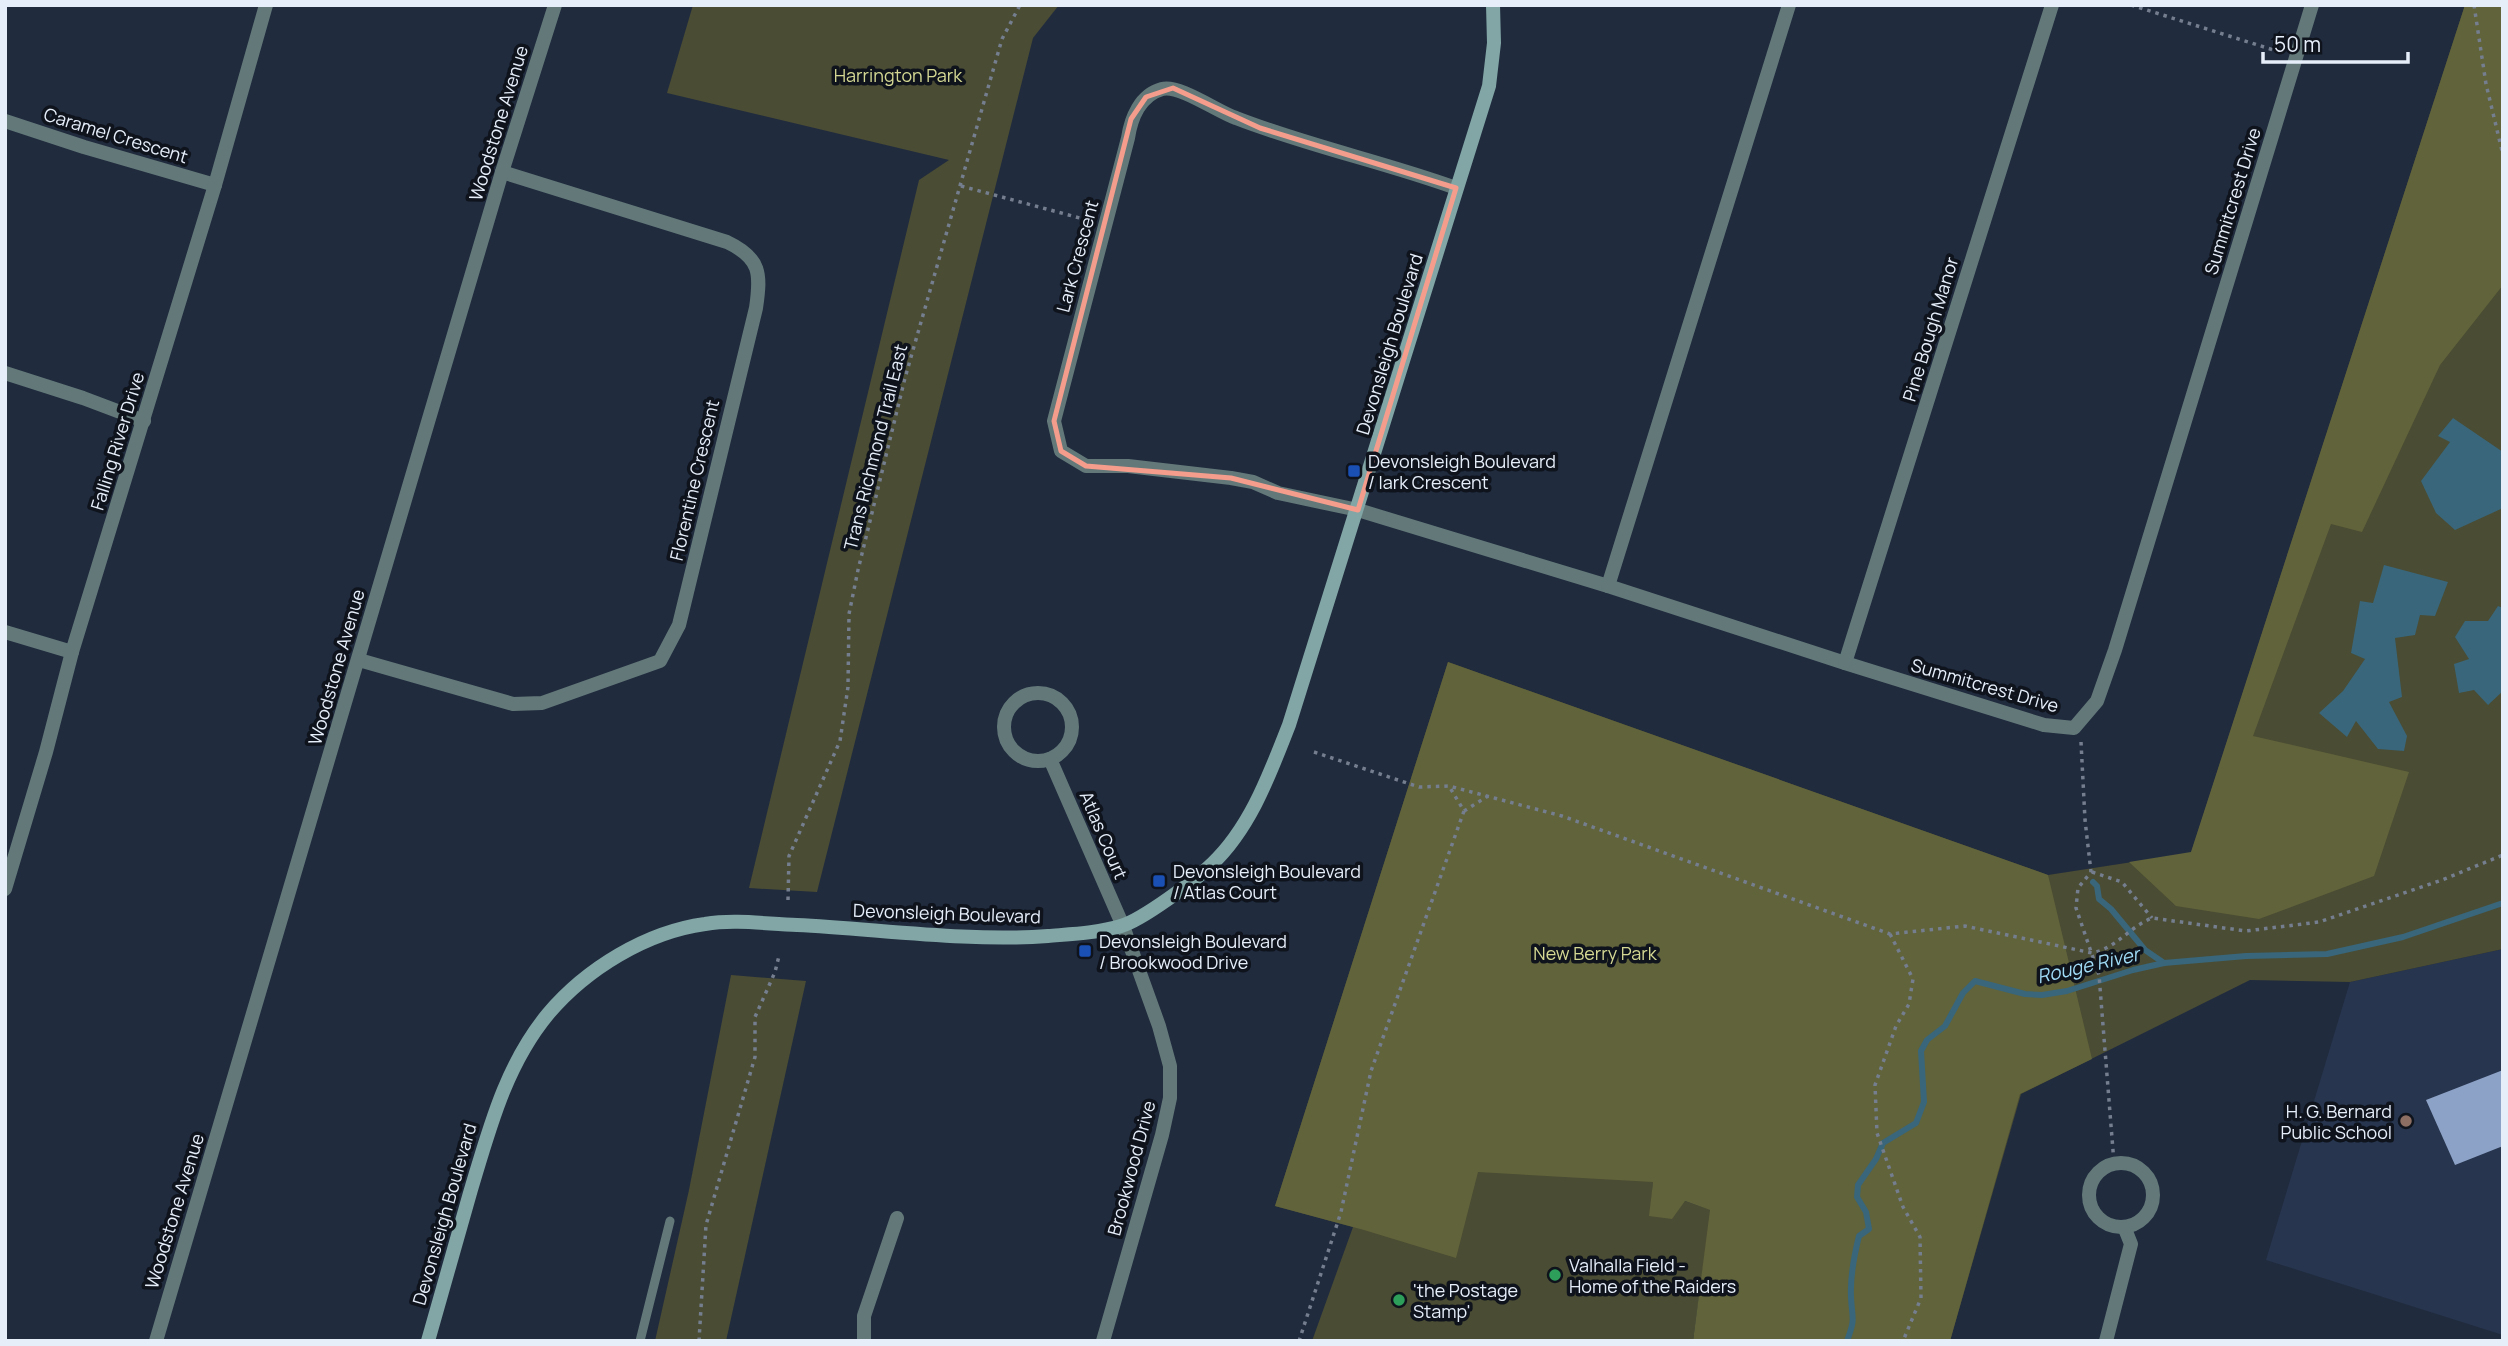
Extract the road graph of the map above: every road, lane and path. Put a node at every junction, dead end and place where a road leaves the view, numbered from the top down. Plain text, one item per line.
1 (266, 5) edge
2 (555, 5) edge
3 (1020, 5) edge
4 (1493, 5) edge
5 (1788, 5) edge
6 (2052, 5) edge
7 (2131, 5) edge
8 (2312, 5) edge
9 (2474, 5) edge
10 (2297, 57) junction
11 (5, 121) edge
12 (2503, 155) edge
13 (502, 172) junction
14 (215, 186) junction
15 (961, 186) junction
16 (1456, 188) junction
17 (1105, 225) junction
18 (5, 373) edge
19 (144, 421) junction
20 (1358, 510) junction
21 (1608, 586) junction
22 (5, 632) edge
23 (72, 652) junction
24 (359, 660) junction
25 (1845, 663) junction
26 (2080, 723) junction
27 (1314, 752) dead end
28 (1051, 759) junction
29 (1449, 786) junction
30 (1488, 796) junction
31 (1464, 811) junction
32 (2503, 855) edge
33 (2091, 872) junction
34 (5, 889) edge
35 (788, 900) dead end
36 (2152, 918) junction
37 (1123, 926) junction
38 (1890, 934) junction
39 (2092, 953) junction
40 (779, 956) dead end
41 (2114, 1163) junction
42 (897, 1218) dead end
43 (670, 1221) dead end
44 (2125, 1228) junction
45 (156, 1341) edge
46 (428, 1341) edge
47 (639, 1341) edge
48 (699, 1341) edge
49 (864, 1341) edge
50 (1103, 1341) edge
51 (1299, 1341) edge
52 (1903, 1341) edge
53 (2106, 1341) edge

1 - 14 street, Falling River Drive
2 - 13 street, Woodstone Avenue
3 - 15 path, Trans Richmond Trail East
4 - 16 street, Devonsleigh Boulevard
5 - 21 street
6 - 25 street, Pine Bough Manor
7 - 10 path
8 - 10 street, Summitcrest Drive
9 - 12 path
10 - 26 street, Summitcrest Drive
11 - 14 street, Caramel Crescent
13 - 24 street, Woodstone Avenue
13 - 24 street, Florentine Crescent
14 - 19 street, Falling River Drive
15 - 17 path
15 - 35 path, Trans Richmond Trail East
16 - 17 street, Lark Crescent
16 - 20 street, Devonsleigh Boulevard
17 - 20 street, Lark Crescent
18 - 19 street
19 - 23 street, Falling River Drive
20 - 21 street, Summitcrest Drive
20 - 37 street, Devonsleigh Boulevard
21 - 25 street, Summitcrest Drive
22 - 23 street
23 - 34 street, Falling River Drive
24 - 45 street, Woodstone Avenue
25 - 26 street, Summitcrest Drive
26 - 33 path
27 - 29 path
28 - 28 street
28 - 37 street, Atlas Court
29 - 30 path
29 - 31 path
30 - 31 path
30 - 38 path
31 - 51 path
32 - 36 path
33 - 36 path
33 - 39 path
36 - 39 path
37 - 46 street, Devonsleigh Boulevard
37 - 50 street, Brookwood Drive
38 - 39 path
38 - 52 path
39 - 41 path
40 - 48 path
41 - 44 street
41 - 44 street
42 - 49 street
43 - 47 lane
44 - 53 street

